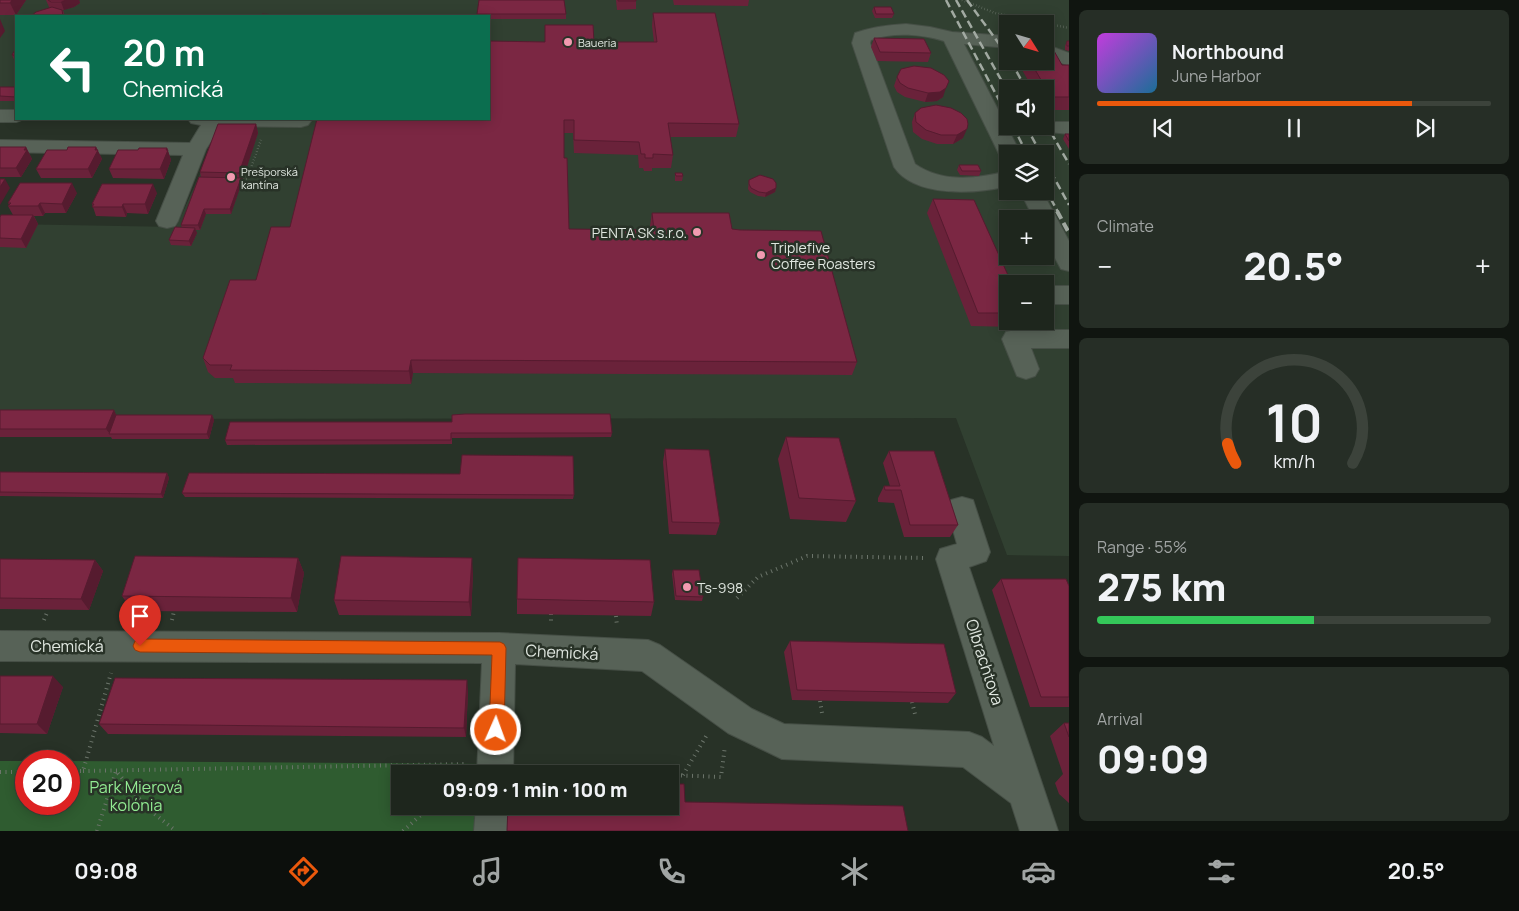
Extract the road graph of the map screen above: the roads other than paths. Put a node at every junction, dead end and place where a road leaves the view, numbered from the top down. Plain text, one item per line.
1 (951, 37) junction
2 (999, 41) edge
3 (1054, 54) edge
4 (1069, 60) edge
5 (0, 116) edge
6 (15, 116) edge
7 (213, 120) edge
8 (256, 120) edge
9 (300, 121) dead end
10 (1005, 145) edge
11 (0, 146) edge
12 (196, 149) junction
13 (999, 181) edge
14 (1036, 200) edge
15 (167, 221) dead end
16 (1069, 263) edge
17 (1054, 295) edge
18 (1069, 295) edge
19 (1069, 339) edge
20 (1026, 369) dead end
21 (962, 509) dead end
22 (0, 646) edge
23 (500, 648) junction
24 (496, 765) edge
25 (1026, 791) junction
26 (494, 815) edge
27 (493, 831) edge
28 (1039, 831) edge

1 - 2 street
1 - 10 street
1 - 13 street
3 - 4 street
5 - 6 street
7 - 12 street
8 - 9 street
11 - 12 street
12 - 15 street
14 - 16 street
17 - 18 street
19 - 20 street
21 - 25 street, Olbrachtova
22 - 23 street, Chemická
23 - 24 street
23 - 25 street, Chemická
25 - 28 street, Olbrachtova
26 - 27 street

